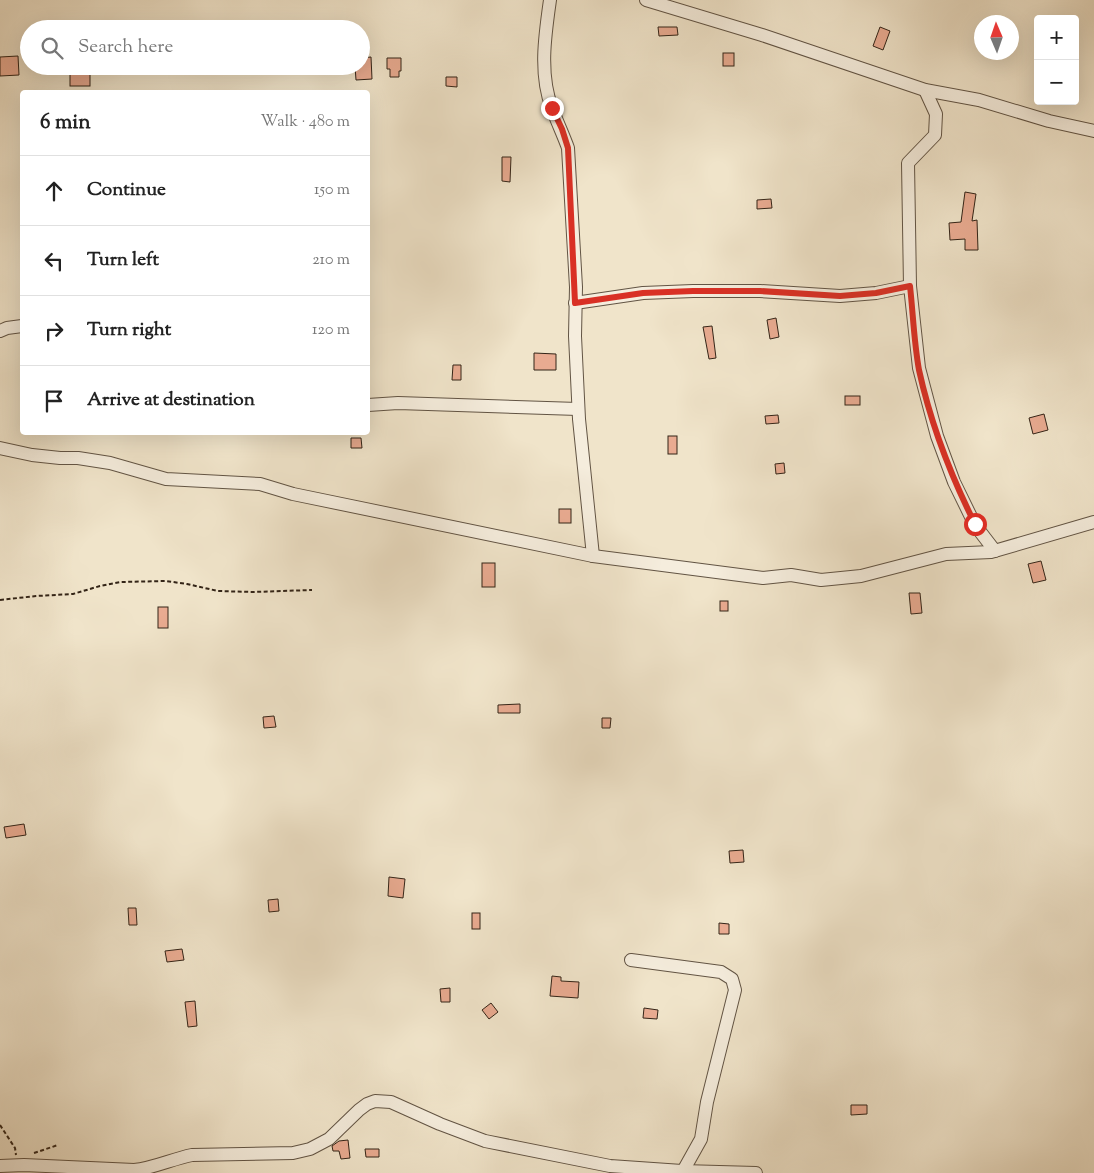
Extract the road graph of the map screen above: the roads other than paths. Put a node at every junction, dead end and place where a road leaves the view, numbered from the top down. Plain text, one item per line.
1 (550, 0) edge
2 (646, 0) edge
3 (925, 90) junction
4 (1094, 131) edge
5 (910, 286) junction
6 (575, 303) junction
7 (20, 326) edge
8 (0, 331) edge
9 (370, 405) edge
10 (578, 409) junction
11 (0, 448) edge
12 (1094, 522) edge
13 (995, 551) junction
14 (593, 556) junction
15 (631, 960) dead end
16 (0, 1166) edge
17 (682, 1172) edge
18 (756, 1173) edge

1 - 6 street
2 - 3 street
3 - 4 street
3 - 5 street
5 - 6 street
5 - 13 street
6 - 10 street
7 - 8 street
9 - 10 street
10 - 14 street
11 - 14 street
12 - 13 street
13 - 14 street
15 - 17 street
16 - 17 street
17 - 18 street

